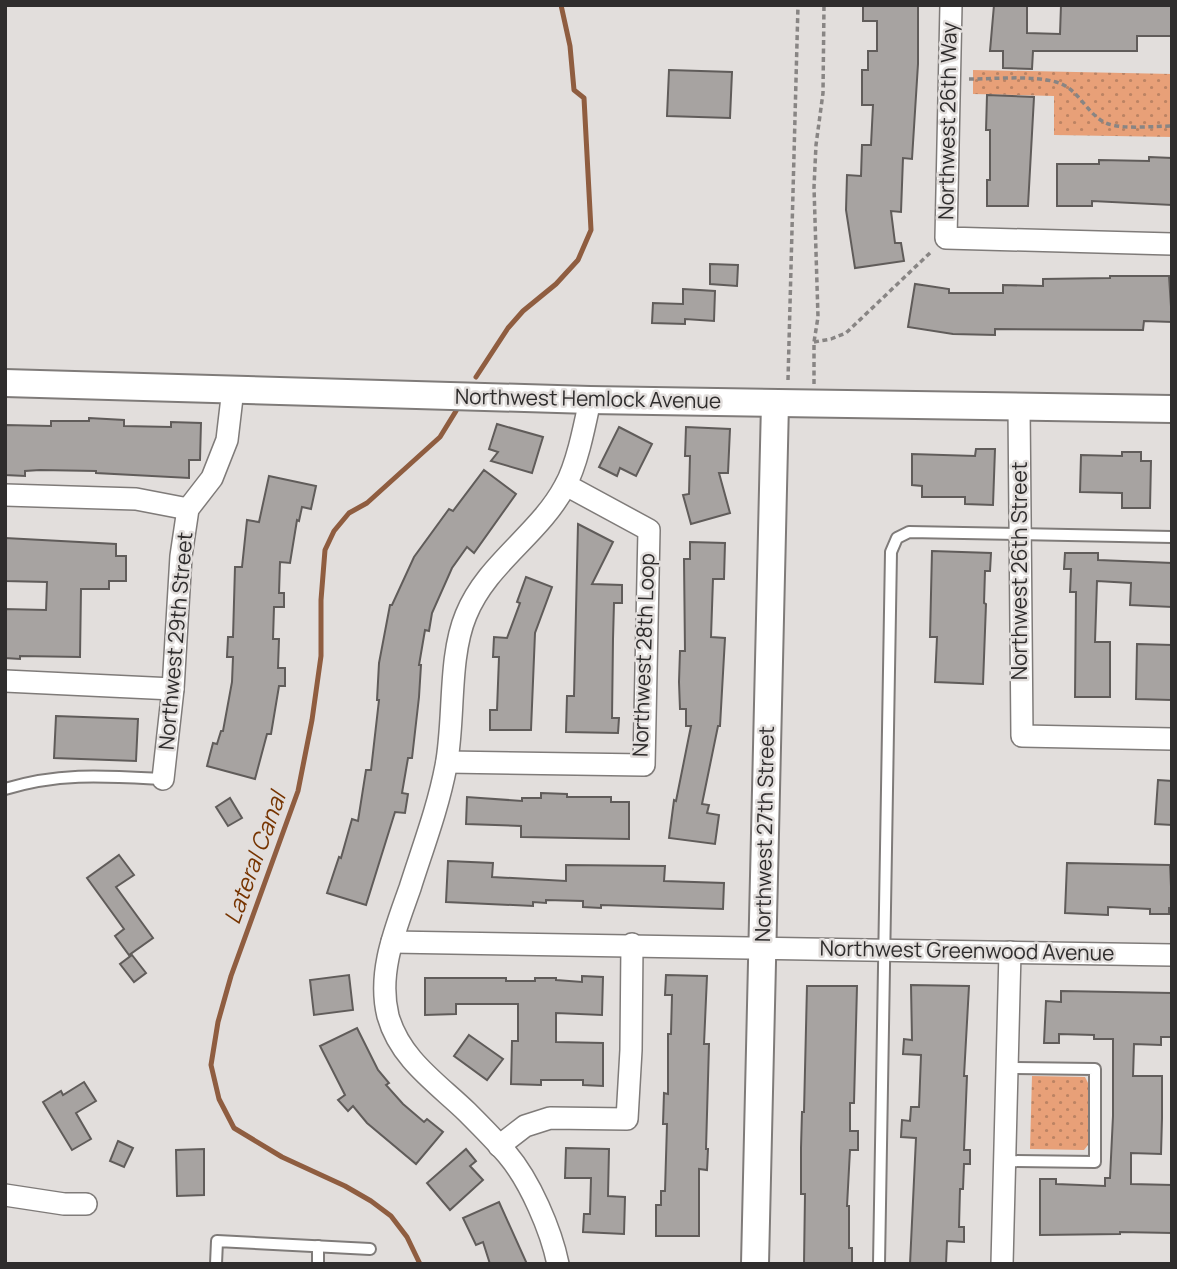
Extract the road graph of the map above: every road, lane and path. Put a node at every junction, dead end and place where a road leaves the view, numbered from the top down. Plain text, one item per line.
1 (798, 5) edge
2 (824, 5) edge
3 (951, 5) edge
4 (949, 79) junction
5 (1172, 126) edge
6 (946, 237) junction
7 (1172, 244) edge
8 (814, 342) junction
9 (5, 383) edge
10 (233, 388) junction
11 (590, 400) junction
12 (775, 403) junction
13 (813, 404) junction
14 (1019, 407) junction
15 (1172, 409) edge
16 (566, 485) junction
17 (5, 495) edge
18 (188, 509) junction
19 (1020, 533) junction
20 (1172, 537) edge
21 (5, 681) edge
22 (173, 689) junction
23 (1172, 739) edge
24 (447, 762) junction
25 (163, 779) joint
26 (5, 789) edge
27 (391, 942) junction
28 (632, 944) junction
29 (762, 947) junction
30 (885, 949) junction
31 (1010, 952) junction
32 (1172, 955) edge
33 (1007, 1068) junction
34 (499, 1146) junction
35 (1005, 1161) junction
36 (5, 1195) edge
37 (86, 1204) dead end
38 (318, 1246) junction
39 (370, 1249) dead end
40 (216, 1264) edge
41 (318, 1264) edge
42 (558, 1264) edge
43 (755, 1264) edge
44 (879, 1264) edge
45 (1002, 1264) edge

1 - 12 path
2 - 8 path
3 - 4 street, Northwest 26th Way
4 - 5 path
4 - 6 street, Northwest 26th Way
6 - 7 street
6 - 8 path
8 - 13 path
9 - 10 street, Northwest Hemlock Avenue
10 - 11 street, Northwest Hemlock Avenue
10 - 18 street, Northwest 29th Street
11 - 12 street, Northwest Hemlock Avenue
11 - 16 street
12 - 13 street, Northwest Hemlock Avenue
12 - 29 street, Northwest 27th Street
13 - 14 street, Northwest Hemlock Avenue
14 - 15 street, Northwest Hemlock Avenue
14 - 19 street, Northwest 26th Street
16 - 24 street
16 - 24 street, Northwest 28th Loop
17 - 18 street
18 - 22 street, Northwest 29th Street
19 - 20 lane
19 - 23 street, Northwest 26th Street
19 - 30 lane
21 - 22 street
22 - 25 street, Northwest 29th Street
24 - 27 street
25 - 26 lane
27 - 28 street, Northwest Greenwood Avenue
27 - 34 street
28 - 29 street, Northwest Greenwood Avenue
28 - 34 street
29 - 30 street, Northwest Greenwood Avenue
29 - 43 street, Northwest 27th Street
30 - 31 street, Northwest Greenwood Avenue
30 - 44 lane
31 - 32 street, Northwest Greenwood Avenue
31 - 33 street
33 - 35 street
33 - 35 lane
34 - 42 street
35 - 45 street
36 - 37 street
38 - 39 lane
38 - 40 lane
38 - 41 lane

